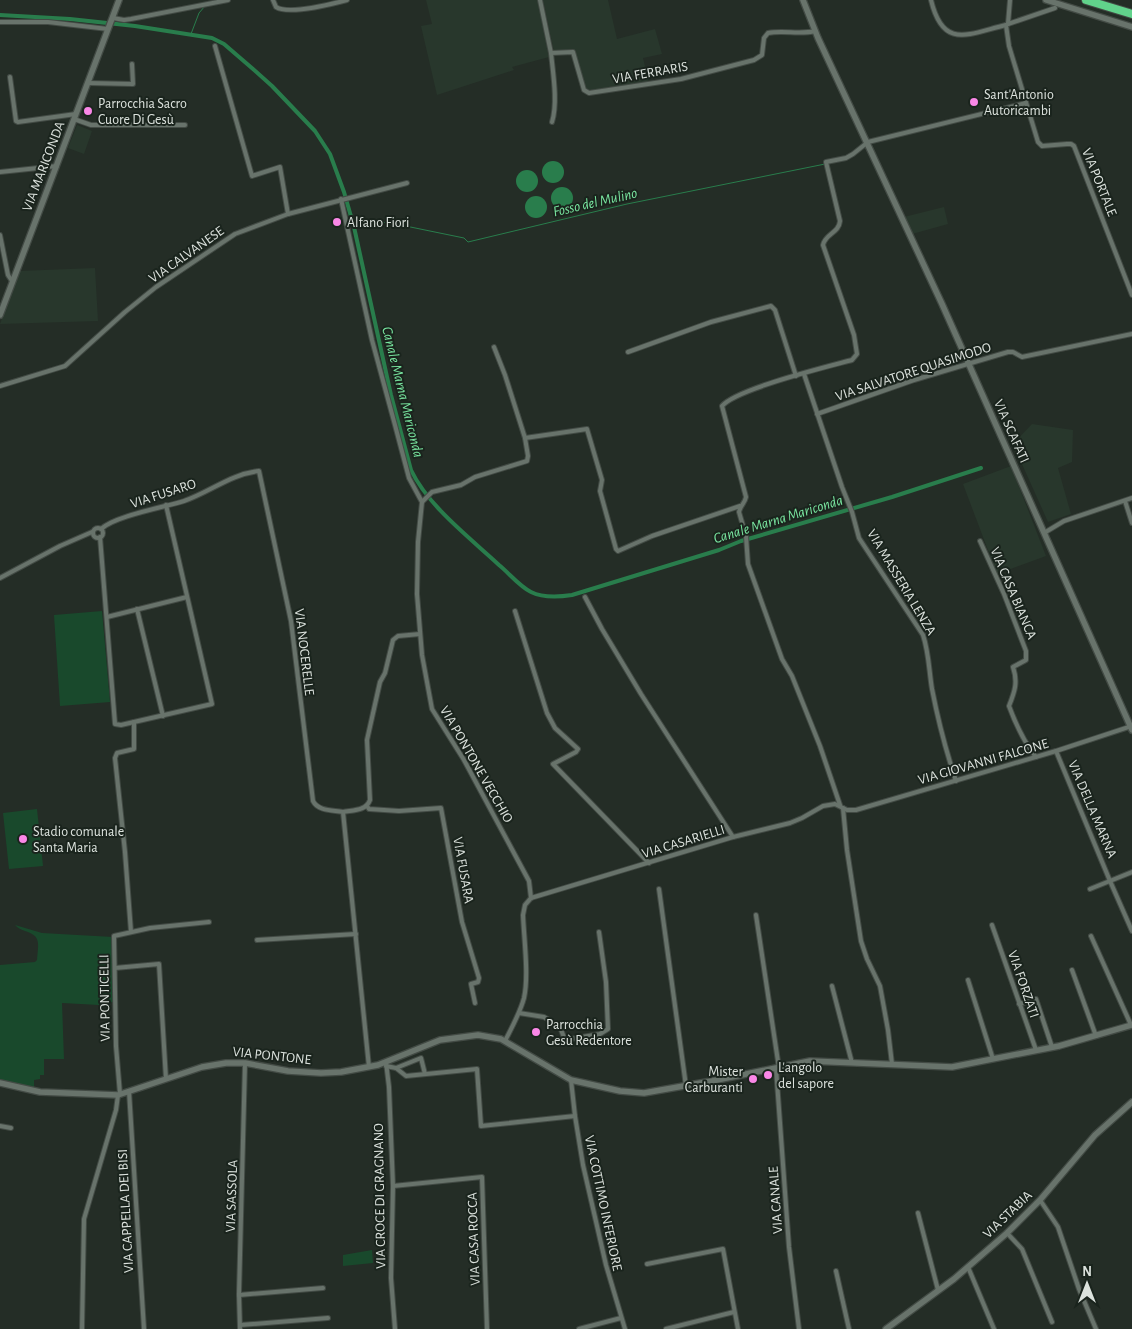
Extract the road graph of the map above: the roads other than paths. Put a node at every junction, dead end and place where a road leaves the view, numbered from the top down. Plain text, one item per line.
1 (119, 0) edge
2 (228, 0) edge
3 (273, 0) edge
4 (347, 0) edge
5 (540, 0) edge
6 (803, 0) edge
7 (932, 0) edge
8 (1010, 0) edge
9 (1046, 0) edge
10 (1086, 0) edge
11 (1103, 0) edge
12 (1055, 8) dead end
13 (1132, 9) edge
14 (1132, 14) edge
15 (0, 22) edge
16 (110, 24) junction
17 (1007, 24) junction
18 (1132, 27) edge
19 (815, 31) junction
20 (215, 46) dead end
21 (551, 53) junction
22 (132, 64) dead end
23 (10, 77) dead end
24 (88, 83) junction
25 (1026, 103) junction
26 (75, 117) junction
27 (552, 122) dead end
28 (185, 125) dead end
29 (868, 142) junction
30 (57, 166) junction
31 (0, 172) edge
32 (407, 182) dead end
33 (342, 198) junction
34 (288, 214) junction
35 (0, 235) edge
36 (12, 281) junction
37 (1132, 295) edge
38 (1, 309) edge
39 (0, 315) edge
40 (1132, 334) edge
41 (494, 347) dead end
42 (628, 352) dead end
43 (967, 363) junction
44 (804, 374) junction
45 (796, 376) junction
46 (0, 386) edge
47 (817, 414) junction
48 (525, 438) junction
49 (260, 474) joint
50 (1132, 498) edge
51 (423, 501) junction
52 (1125, 501) junction
53 (166, 505) junction
54 (742, 505) junction
55 (1132, 523) edge
56 (100, 529) junction
57 (92, 532) junction
58 (1044, 534) junction
59 (100, 538) junction
60 (980, 541) dead end
61 (0, 578) edge
62 (187, 597) junction
63 (585, 597) dead end
64 (137, 609) junction
65 (515, 612) dead end
66 (106, 617) junction
67 (420, 634) junction
68 (163, 716) junction
69 (134, 722) junction
70 (1131, 728) edge
71 (1056, 752) junction
72 (1036, 757) junction
73 (956, 781) junction
74 (367, 806) junction
75 (842, 807) junction
76 (343, 812) junction
77 (733, 837) junction
78 (649, 863) junction
79 (1132, 872) edge
80 (1110, 881) junction
81 (1090, 888) dead end
82 (659, 889) dead end
83 (531, 898) junction
84 (756, 915) dead end
85 (209, 922) dead end
86 (992, 925) dead end
87 (1132, 931) edge
88 (131, 932) junction
89 (599, 932) dead end
90 (356, 934) junction
91 (1091, 936) dead end
92 (257, 940) dead end
93 (115, 968) junction
94 (1072, 970) dead end
95 (968, 980) dead end
96 (832, 986) dead end
97 (475, 1003) dead end
98 (1019, 1004) junction
99 (519, 1013) junction
100 (1132, 1025) edge
101 (1096, 1036) junction
102 (505, 1042) junction
103 (1052, 1047) junction
104 (1036, 1050) junction
105 (993, 1059) junction
106 (245, 1063) junction
107 (852, 1063) junction
108 (386, 1064) junction
109 (892, 1064) junction
110 (369, 1067) junction
111 (396, 1068) junction
112 (777, 1068) junction
113 (425, 1074) junction
114 (166, 1079) junction
115 (572, 1080) junction
116 (0, 1083) edge
117 (686, 1086) junction
118 (129, 1091) junction
119 (119, 1095) junction
120 (1132, 1102) edge
121 (575, 1116) junction
122 (0, 1126) edge
123 (11, 1128) dead end
124 (393, 1186) junction
125 (1040, 1200) junction
126 (918, 1213) dead end
127 (1007, 1233) junction
128 (647, 1264) dead end
129 (968, 1267) junction
130 (836, 1271) dead end
131 (323, 1288) dead end
132 (939, 1291) junction
133 (239, 1295) junction
134 (734, 1312) junction
135 (328, 1318) dead end
136 (621, 1318) junction
137 (1052, 1322) dead end
138 (240, 1327) edge
139 (82, 1329) edge
140 (144, 1329) edge
141 (395, 1329) edge
142 (487, 1329) edge
143 (579, 1329) edge
144 (625, 1329) edge
145 (666, 1329) edge
146 (738, 1329) edge
147 (799, 1329) edge
148 (848, 1329) edge
149 (886, 1329) edge
150 (994, 1329) edge
151 (1096, 1329) edge

1 - 16 street, VIA MARICONDA
2 - 16 street
3 - 4 street
5 - 21 street
6 - 19 street, VIA SCAFATI
7 - 17 street
8 - 17 street, VIA PORTALE
9 - 18 street
10 - 14 highway
11 - 13 highway
12 - 17 street
15 - 16 street
16 - 24 street, VIA MARICONDA
17 - 25 street, VIA PORTALE
19 - 21 street, VIA FERRARIS
19 - 29 street, VIA SCAFATI
20 - 34 street
21 - 27 street
22 - 24 street
23 - 26 street
24 - 26 street, VIA MARICONDA
25 - 29 street
25 - 37 street, VIA PORTALE
26 - 28 street
26 - 30 street, VIA MARICONDA
29 - 43 street, VIA SCAFATI
29 - 44 street
30 - 31 street
30 - 36 street, VIA MARICONDA
32 - 33 street, VIA CALVANESE
33 - 34 street, VIA CALVANESE
33 - 51 street
34 - 46 street, VIA CALVANESE
35 - 36 street
36 - 38 street, VIA MARICONDA
38 - 39 street, VIA MARICONDA
40 - 43 street, VIA SALVATORE QUASIMODO
41 - 48 street
42 - 45 street
43 - 47 street, VIA SALVATORE QUASIMODO
43 - 58 street, VIA SCAFATI
44 - 45 street
44 - 47 street, VIA MASSERIA LENZA
45 - 54 street
47 - 73 street, VIA MASSERIA LENZA
48 - 51 street
48 - 54 street
49 - 53 street, VIA FUSARO
49 - 76 street, VIA NOCERELLE
50 - 52 street
51 - 67 street, VIA PONTONE VECCHIO
52 - 55 street
52 - 58 street
53 - 56 street, VIA FUSARO
53 - 62 street
54 - 75 street
56 - 57 street, VIA FUSARO
56 - 59 street
57 - 59 street
57 - 61 street, VIA FUSARO
58 - 70 street, VIA SCAFATI
59 - 66 street
60 - 72 street, VIA CASA BIANCA
62 - 64 street
62 - 68 street
63 - 77 street
64 - 66 street
64 - 68 street
65 - 78 street
66 - 69 street
67 - 74 street
67 - 83 street, VIA PONTONE VECCHIO
68 - 69 street
69 - 88 street
70 - 71 street, VIA GIOVANNI FALCONE
71 - 72 street, VIA GIOVANNI FALCONE
71 - 80 street, VIA DELLA MARNA
72 - 73 street, VIA GIOVANNI FALCONE
73 - 75 street, VIA GIOVANNI FALCONE
74 - 76 street, VIA NOCERELLE
74 - 97 street, VIA FUSARA
75 - 77 street, VIA CASARIELLI
75 - 109 street
76 - 90 street
77 - 78 street, VIA CASARIELLI
78 - 83 street, VIA CASARIELLI
79 - 80 street
80 - 81 street
80 - 87 street, VIA DELLA MARNA
82 - 117 street
83 - 99 street
84 - 112 street, VIA CANALE
85 - 88 street, VIA PONTICELLI
86 - 98 street, VIA FORZATI
88 - 93 street, VIA PONTICELLI
89 - 99 street
90 - 92 street
90 - 110 street
91 - 100 street
93 - 114 street
93 - 119 street, VIA PONTICELLI
94 - 101 street
95 - 105 street
96 - 107 street
98 - 103 street
98 - 104 street, VIA FORZATI
99 - 102 street
100 - 101 street, VIA PONTONE
101 - 103 street, VIA PONTONE
102 - 108 street, VIA PONTONE
102 - 115 street, VIA PONTONE
103 - 104 street, VIA PONTONE
104 - 105 street, VIA PONTONE
105 - 109 street, VIA PONTONE
106 - 110 street, VIA PONTONE
106 - 114 street, VIA PONTONE
106 - 133 street, VIA SASSOLA
107 - 109 street, VIA PONTONE
107 - 112 street, VIA PONTONE
108 - 110 street, VIA PONTONE
108 - 111 street
108 - 124 street, VIA CROCE DI GRAGNANO
111 - 113 street
111 - 113 street
112 - 117 street, VIA PONTONE
112 - 147 street, VIA CANALE
113 - 121 street
114 - 118 street, VIA PONTONE
115 - 117 street, VIA PONTONE
115 - 121 street, VIA COTTIMO INFERIORE
116 - 119 street
118 - 119 street, VIA PONTONE
118 - 140 street, VIA CAPPELLA DEI BISI
119 - 139 street, VIA CAPPELLA DEI BISI
120 - 125 street, VIA STABIA
121 - 136 street, VIA COTTIMO INFERIORE
122 - 123 street
124 - 141 street, VIA CROCE DI GRAGNANO
124 - 142 street, VIA CASA ROCCA
125 - 127 street, VIA STABIA
125 - 151 street
126 - 132 street
127 - 129 street, VIA STABIA
127 - 137 street
128 - 134 street
129 - 132 street, VIA STABIA
129 - 150 street
130 - 148 street
131 - 133 street
132 - 149 street, VIA STABIA
133 - 138 street, VIA SASSOLA
134 - 145 street
134 - 146 street
135 - 138 street
136 - 143 street
136 - 144 street, VIA COTTIMO INFERIORE

